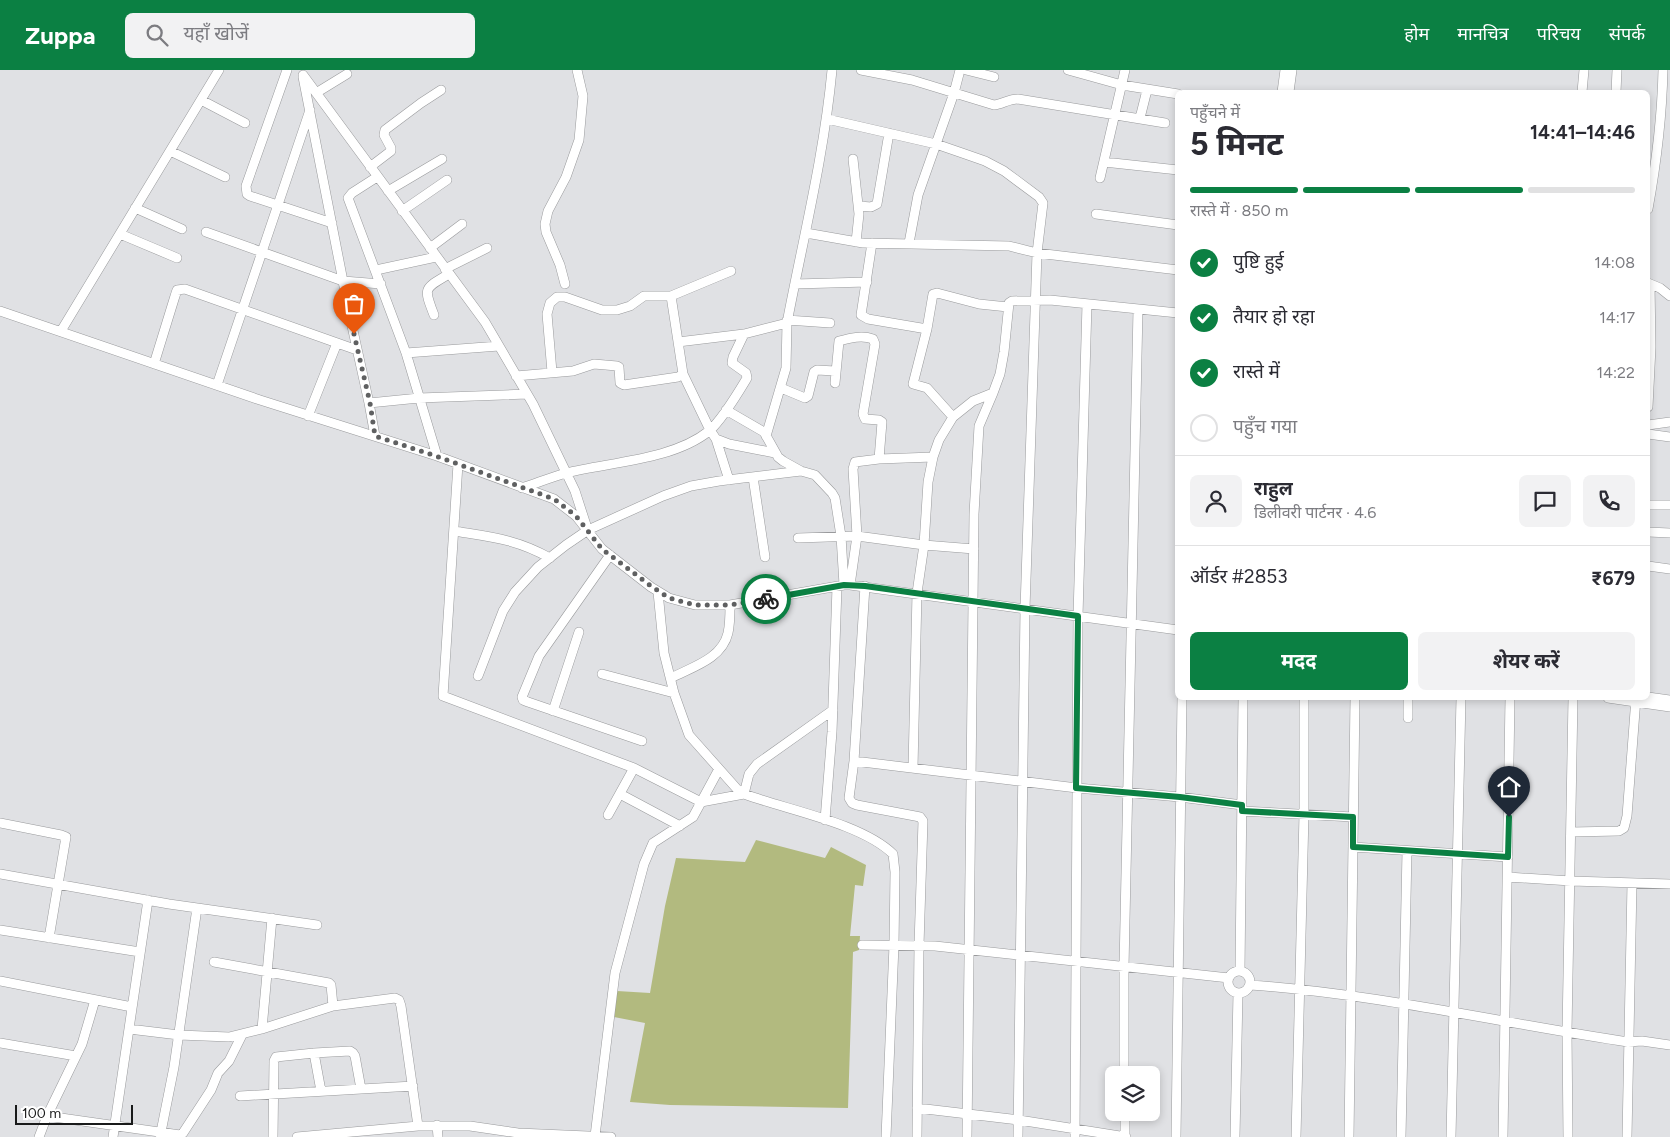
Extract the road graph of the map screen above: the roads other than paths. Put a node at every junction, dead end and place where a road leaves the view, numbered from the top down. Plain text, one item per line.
1 (219, 70) edge
2 (287, 70) edge
3 (577, 70) edge
4 (832, 70) edge
5 (861, 70) edge
6 (960, 70) edge
7 (966, 70) edge
8 (1068, 70) edge
9 (1125, 70) edge
10 (1286, 70) edge
11 (1292, 70) edge
12 (1584, 70) edge
13 (1617, 70) edge
14 (1663, 70) edge
15 (302, 72) edge
16 (347, 74) dead end
17 (994, 77) dead end
18 (1122, 85) junction
19 (441, 90) dead end
20 (1147, 90) junction
21 (1282, 90) edge
22 (1289, 90) edge
23 (1582, 90) edge
24 (1616, 90) edge
25 (316, 93) junction
26 (954, 93) junction
27 (1175, 94) edge
28 (201, 100) junction
29 (310, 110) junction
30 (1115, 114) junction
31 (1140, 118) junction
32 (827, 119) junction
33 (246, 123) dead end
34 (1165, 123) dead end
35 (889, 132) junction
36 (936, 144) junction
37 (170, 151) junction
38 (442, 159) dead end
39 (853, 159) dead end
40 (1104, 162) junction
41 (370, 167) junction
42 (1175, 170) edge
43 (225, 177) dead end
44 (377, 177) junction
45 (1100, 178) dead end
46 (447, 180) dead end
47 (1650, 186) edge
48 (388, 191) junction
49 (278, 204) junction
50 (858, 206) junction
51 (136, 208) junction
52 (402, 211) junction
53 (1096, 214) dead end
54 (332, 223) junction
55 (462, 224) dead end
56 (1175, 225) edge
57 (182, 229) dead end
58 (206, 232) dead end
59 (806, 232) junction
60 (120, 234) junction
61 (856, 242) junction
62 (872, 243) junction
63 (909, 243) junction
64 (430, 248) junction
65 (487, 248) dead end
66 (262, 252) junction
67 (1037, 253) junction
68 (436, 257) junction
69 (177, 258) dead end
70 (376, 270) junction
71 (1175, 270) edge
72 (447, 271) junction
73 (731, 271) dead end
74 (344, 281) junction
75 (867, 282) junction
76 (381, 284) junction
77 (565, 284) dead end
78 (795, 284) junction
79 (1650, 285) edge
80 (671, 296) junction
81 (1670, 296) edge
82 (1035, 301) junction
83 (1087, 304) junction
84 (1008, 307) junction
85 (1138, 309) junction
86 (242, 310) junction
87 (0, 311) edge
88 (1175, 313) edge
89 (434, 315) dead end
90 (1650, 316) edge
91 (787, 321) junction
92 (830, 324) dead end
93 (926, 329) junction
94 (61, 331) junction
95 (744, 334) junction
96 (678, 342) junction
97 (337, 343) junction
98 (499, 346) junction
99 (357, 350) junction
100 (406, 353) junction
101 (154, 364) junction
102 (1650, 367) edge
103 (835, 371) junction
104 (552, 372) junction
105 (683, 374) junction
106 (516, 376) junction
107 (835, 383) dead end
108 (217, 385) junction
109 (781, 388) junction
110 (993, 393) junction
111 (527, 394) junction
112 (420, 398) junction
113 (370, 403) junction
114 (726, 410) junction
115 (308, 416) junction
116 (953, 417) junction
117 (1670, 422) edge
118 (1650, 425) edge
119 (710, 430) junction
120 (1650, 434) edge
121 (375, 436) junction
122 (766, 436) junction
123 (1670, 438) edge
124 (716, 439) junction
125 (775, 453) junction
126 (436, 456) junction
127 (933, 457) junction
128 (879, 459) junction
129 (458, 464) junction
130 (801, 471) junction
131 (566, 474) junction
132 (753, 477) junction
133 (729, 480) junction
134 (522, 488) junction
135 (1650, 505) edge
136 (1670, 505) edge
137 (588, 530) junction
138 (454, 531) junction
139 (1650, 532) edge
140 (1670, 533) edge
141 (841, 536) junction
142 (857, 536) junction
143 (798, 538) dead end
144 (924, 545) junction
145 (974, 549) junction
146 (610, 555) junction
147 (765, 557) dead end
148 (550, 558) junction
149 (1650, 566) edge
150 (1670, 569) edge
151 (844, 586) junction
152 (865, 586) junction
153 (658, 592) junction
154 (917, 594) junction
155 (974, 602) junction
156 (730, 605) junction
157 (1025, 609) junction
158 (1078, 616) junction
159 (1130, 623) junction
160 (1175, 630) edge
161 (579, 632) dead end
162 (602, 674) dead end
163 (478, 676) dead end
164 (670, 678) junction
165 (674, 693) junction
166 (1650, 697) edge
167 (1182, 700) edge
168 (1243, 700) edge
169 (1304, 700) edge
170 (1355, 700) edge
171 (1408, 700) edge
172 (1461, 700) edge
173 (1510, 700) edge
174 (1573, 700) edge
175 (1636, 700) edge
176 (1670, 700) edge
177 (1670, 707) edge
178 (833, 710) junction
179 (553, 711) junction
180 (1408, 718) dead end
181 (642, 741) dead end
182 (854, 761) junction
183 (634, 768) junction
184 (913, 768) junction
185 (719, 769) junction
186 (972, 775) junction
187 (1023, 781) junction
188 (1076, 788) junction
189 (1127, 792) junction
190 (620, 794) junction
191 (744, 794) junction
192 (1180, 797) junction
193 (701, 802) junction
194 (1242, 808) junction
195 (1304, 814) junction
196 (608, 815) dead end
197 (1353, 817) junction
198 (825, 820) junction
199 (0, 823) edge
200 (680, 826) junction
201 (1572, 832) junction
202 (1353, 847) junction
203 (1407, 851) junction
204 (1458, 854) junction
205 (1508, 857) junction
206 (0, 874) edge
207 (1508, 877) junction
208 (1571, 881) junction
209 (1632, 883) junction
210 (1670, 884) edge
211 (58, 885) junction
212 (148, 900) junction
213 (198, 908) junction
214 (272, 918) junction
215 (317, 925) dead end
216 (0, 930) edge
217 (49, 938) junction
218 (862, 945) dead end
219 (894, 945) junction
220 (919, 945) junction
221 (970, 950) junction
222 (140, 952) junction
223 (1021, 955) junction
224 (1075, 961) junction
225 (214, 962) dead end
226 (1124, 967) junction
227 (1240, 970) junction
228 (266, 971) junction
229 (1178, 973) junction
230 (1229, 978) junction
231 (0, 981) edge
232 (1250, 985) junction
233 (1300, 989) junction
234 (1238, 993) junction
235 (1351, 996) junction
236 (95, 1000) junction
237 (1403, 1004) junction
238 (333, 1006) junction
239 (132, 1007) junction
240 (1454, 1013) junction
241 (1505, 1022) junction
242 (262, 1029) junction
243 (128, 1030) junction
244 (1567, 1032) junction
245 (179, 1035) junction
246 (242, 1035) junction
247 (1628, 1042) junction
248 (0, 1043) edge
249 (1670, 1045) edge
250 (1670, 1051) edge
251 (314, 1053) junction
252 (76, 1056) junction
253 (1124, 1066) edge
254 (412, 1086) junction
255 (361, 1089) junction
256 (321, 1091) junction
257 (273, 1094) junction
258 (240, 1096) dead end
259 (917, 1108) junction
260 (968, 1114) junction
261 (47, 1116) junction
262 (1019, 1120) junction
263 (1124, 1121) edge
264 (114, 1125) junction
265 (418, 1126) junction
266 (437, 1126) junction
267 (485, 1132) edge
268 (1075, 1133) edge
269 (161, 1135) edge
270 (581, 1136) edge
271 (595, 1136) edge
272 (39, 1137) edge
273 (112, 1137) edge
274 (273, 1137) edge
275 (303, 1137) edge
276 (438, 1137) edge
277 (612, 1137) edge
278 (886, 1137) edge
279 (917, 1137) edge
280 (968, 1137) edge
281 (1018, 1137) edge
282 (1125, 1137) edge
283 (1176, 1137) edge
284 (1235, 1137) edge
285 (1296, 1137) edge
286 (1349, 1137) edge
287 (1401, 1137) edge
288 (1451, 1137) edge
289 (1503, 1137) edge
290 (1568, 1137) edge
291 (1626, 1137) edge

1 - 28 street
2 - 49 street
3 - 77 street
4 - 32 street
5 - 26 street
6 - 26 street
7 - 17 street
8 - 18 street
9 - 18 street
10 - 21 street
11 - 22 street
12 - 23 street
13 - 24 street
14 - 47 street
15 - 25 street
15 - 29 street
16 - 25 street
18 - 20 street
18 - 30 street
19 - 41 street
20 - 27 street
20 - 31 street
25 - 41 street
26 - 30 street
26 - 36 street
28 - 33 street
28 - 37 street
29 - 49 street
29 - 54 street
30 - 31 street
30 - 40 street
31 - 34 street
32 - 35 street
32 - 59 street
35 - 36 street
35 - 50 street
36 - 63 street
36 - 67 street
37 - 43 street
37 - 51 street
38 - 48 street
39 - 50 street
40 - 42 street
40 - 45 street
41 - 44 street
44 - 48 street
44 - 70 street
46 - 52 street
48 - 52 street
49 - 54 street
49 - 66 street
50 - 61 street
51 - 57 street
51 - 60 street
52 - 64 street
53 - 56 street
54 - 74 street
55 - 64 street
58 - 66 street
59 - 61 street
59 - 78 street
60 - 69 street
60 - 94 street
61 - 62 street
62 - 63 street
62 - 75 street
63 - 67 street
64 - 68 street
65 - 72 street
66 - 74 street
66 - 86 street
67 - 71 street
67 - 82 street
68 - 70 street
68 - 72 street
70 - 76 street
72 - 89 street
72 - 98 street
73 - 80 street
74 - 76 street
74 - 99 street
75 - 78 street
75 - 93 street
76 - 100 street
78 - 91 street
79 - 81 street
80 - 96 street
80 - 104 street
82 - 83 street
82 - 84 street
82 - 157 street
83 - 85 street
83 - 158 street
84 - 93 street
84 - 110 street
85 - 88 street
85 - 159 street
86 - 97 street
86 - 101 street
86 - 108 street
87 - 94 street
90 - 102 street
91 - 92 street
91 - 95 street
91 - 109 street
93 - 116 street
94 - 101 street
95 - 96 street
95 - 114 street
96 - 105 street
97 - 99 street
97 - 115 street
98 - 100 street
98 - 106 street
99 - 113 street
100 - 112 street
101 - 108 street
103 - 107 street
103 - 109 street
103 - 128 street
104 - 105 street
104 - 106 street
105 - 119 street
106 - 111 street
108 - 115 street
109 - 122 street
110 - 116 street
110 - 145 street
111 - 112 street
111 - 131 street
112 - 113 street
112 - 126 street
113 - 121 street
114 - 119 street
114 - 122 street
115 - 121 street
116 - 127 street
117 - 118 street
119 - 124 street
119 - 131 street
120 - 123 street
121 - 126 street
122 - 125 street
124 - 125 street
124 - 133 street
125 - 130 street
126 - 129 street
127 - 128 street
127 - 144 street
128 - 142 street
129 - 134 street
129 - 138 street
130 - 132 street
130 - 141 street
131 - 134 street
131 - 137 street
132 - 133 street
132 - 147 street
133 - 137 street
134 - 137 street
135 - 136 street
137 - 146 street
137 - 148 street
138 - 148 street
138 - 183 street
139 - 140 street
141 - 142 street
141 - 143 street
141 - 151 street
142 - 144 street
142 - 151 street
144 - 145 street
144 - 154 street
145 - 155 street
146 - 153 street
146 - 179 street
148 - 163 street
149 - 150 street
151 - 152 street
151 - 156 street
151 - 178 street
152 - 154 street
152 - 182 street
153 - 156 street
153 - 164 street
154 - 155 street
154 - 184 street
155 - 157 street
155 - 186 street
156 - 164 street
157 - 158 street
157 - 187 street
158 - 159 street
158 - 188 street
159 - 160 street
159 - 189 street
161 - 179 street
162 - 165 street
164 - 165 street
165 - 185 street
166 - 176 street
167 - 192 street
168 - 194 street
169 - 195 street
170 - 197 street
171 - 180 street
172 - 204 street
173 - 205 street
174 - 201 street
175 - 177 street
175 - 201 street
178 - 191 street
178 - 198 street
179 - 181 street
182 - 184 street
182 - 220 street
183 - 190 street
183 - 193 street
184 - 186 street
185 - 191 street
185 - 193 street
186 - 187 street
186 - 221 street
187 - 188 street
187 - 223 street
188 - 189 street
188 - 224 street
189 - 192 street
189 - 226 street
190 - 196 street
190 - 200 street
191 - 193 street
191 - 198 street
192 - 194 street
192 - 229 street
193 - 200 street
194 - 195 street
194 - 227 street
195 - 197 street
195 - 233 street
197 - 202 street
198 - 219 street
199 - 211 street
200 - 271 street
201 - 208 street
202 - 203 street
202 - 235 street
203 - 204 street
203 - 237 street
204 - 205 street
204 - 240 street
205 - 207 street
206 - 211 street
207 - 208 street
207 - 241 street
208 - 209 street
208 - 244 street
209 - 210 street
209 - 247 street
211 - 212 street
211 - 217 street
212 - 213 street
212 - 222 street
213 - 214 street
213 - 245 street
214 - 215 street
214 - 228 street
216 - 217 street
217 - 222 street
218 - 219 street
219 - 220 street
219 - 278 street
220 - 221 street
220 - 259 street
221 - 223 street
221 - 260 street
222 - 239 street
223 - 224 street
223 - 262 street
224 - 226 street
224 - 268 street
225 - 228 street
226 - 229 street
226 - 253 street
227 - 230 street
227 - 232 street
228 - 238 street
228 - 242 street
229 - 230 street
229 - 283 street
230 - 234 street
231 - 236 street
232 - 233 street
232 - 234 street
233 - 235 street
233 - 285 street
234 - 284 street
235 - 237 street
235 - 286 street
236 - 239 street
236 - 252 street
237 - 240 street
237 - 287 street
238 - 242 street
238 - 254 street
239 - 243 street
240 - 241 street
240 - 288 street
241 - 244 street
241 - 289 street
242 - 246 street
243 - 245 street
243 - 264 street
244 - 247 street
244 - 290 street
245 - 246 street
245 - 269 street
246 - 269 street
247 - 249 street
247 - 250 street
247 - 291 street
248 - 252 street
251 - 255 street
251 - 256 street
251 - 257 street
252 - 261 street
254 - 255 street
254 - 265 street
255 - 256 street
256 - 257 street
257 - 258 street
257 - 274 street
259 - 260 street
259 - 279 street
260 - 262 street
260 - 280 street
261 - 264 street
261 - 272 street
262 - 268 street
262 - 281 street
263 - 282 street
264 - 269 street
264 - 273 street
265 - 266 street
265 - 275 street
266 - 267 street
266 - 276 street
267 - 270 street
268 - 282 street
270 - 271 street
271 - 277 street

